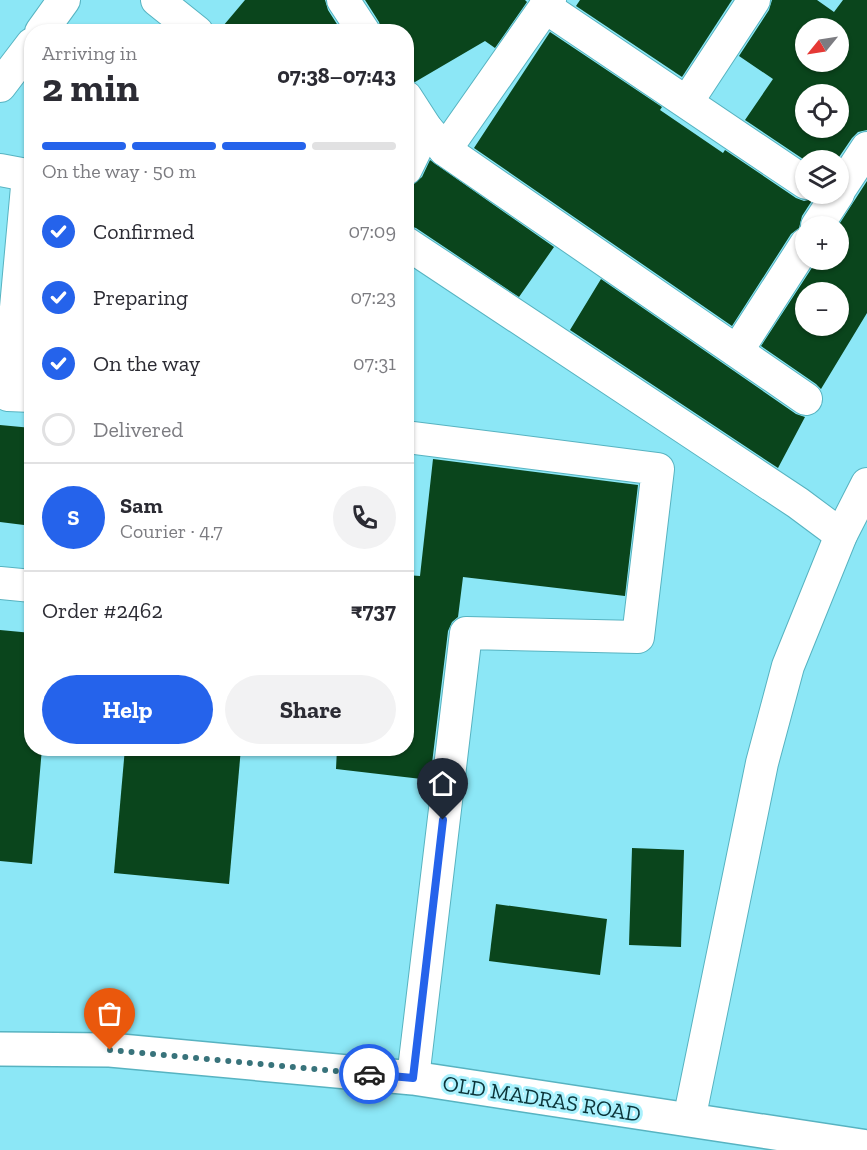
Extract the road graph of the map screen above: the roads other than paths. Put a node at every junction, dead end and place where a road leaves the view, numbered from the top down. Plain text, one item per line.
1 (64, 0) edge
2 (157, 0) edge
3 (343, 0) edge
4 (754, 0) edge
5 (548, 3) edge
6 (47, 24) edge
7 (187, 24) edge
8 (359, 24) edge
9 (24, 54) edge
10 (0, 86) edge
11 (687, 102) junction
12 (414, 109) edge
13 (436, 139) junction
14 (867, 148) edge
15 (414, 161) edge
16 (849, 173) edge
17 (20, 174) edge
18 (795, 176) edge
19 (414, 248) edge
20 (795, 261) edge
21 (737, 351) junction
22 (24, 396) edge
23 (806, 399) dead end
24 (414, 438) edge
25 (867, 484) edge
26 (841, 535) junction
27 (0, 583) edge
28 (24, 585) edge
29 (0, 1048) edge
30 (413, 1078) junction
31 (689, 1120) junction
32 (867, 1147) edge

1 - 6 street
2 - 7 street
3 - 8 street
4 - 11 street
5 - 11 street
5 - 13 street
9 - 10 street
11 - 18 street
12 - 13 street
13 - 15 street
13 - 21 street
14 - 16 street
17 - 22 street
19 - 26 street
20 - 21 street
21 - 23 street
24 - 30 street
25 - 26 street
26 - 31 street
27 - 28 street
29 - 30 highway, OLD MADRAS ROAD
30 - 31 highway, OLD MADRAS ROAD
31 - 32 highway, OLD MADRAS ROAD

